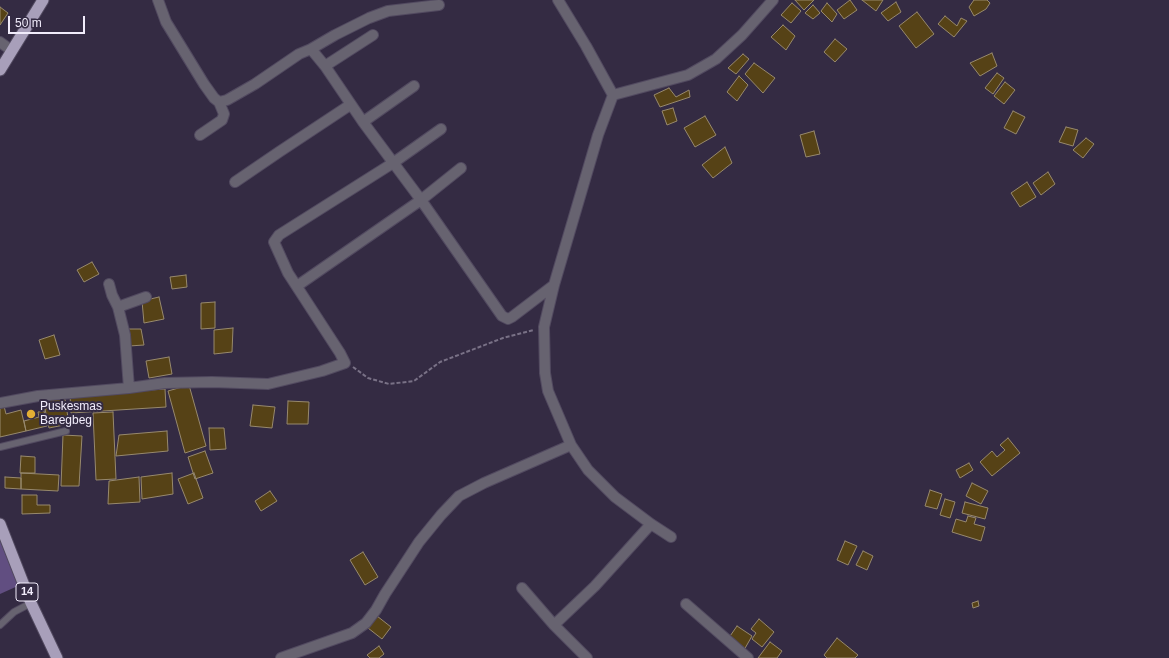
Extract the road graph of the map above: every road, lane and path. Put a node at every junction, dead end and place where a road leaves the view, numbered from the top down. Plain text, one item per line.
1 (43, 0) edge
2 (158, 0) edge
3 (558, 0) edge
4 (773, 0) edge
5 (439, 5) dead end
6 (373, 35) dead end
7 (0, 42) edge
8 (311, 49) junction
9 (11, 50) junction
10 (325, 66) junction
11 (0, 70) edge
12 (414, 86) dead end
13 (613, 95) junction
14 (219, 102) junction
15 (350, 105) junction
16 (362, 122) junction
17 (441, 129) dead end
18 (200, 135) dead end
19 (393, 163) junction
20 (461, 168) dead end
21 (235, 182) dead end
22 (421, 200) junction
23 (109, 284) dead end
24 (554, 285) junction
25 (297, 286) junction
26 (146, 296) dead end
27 (118, 307) junction
28 (544, 327) junction
29 (345, 363) junction
30 (129, 388) junction
31 (0, 403) edge
32 (66, 431) dead end
33 (571, 445) junction
34 (0, 447) edge
35 (0, 524) edge
36 (651, 524) junction
37 (671, 537) dead end
38 (522, 588) dead end
39 (31, 603) junction
40 (686, 604) dead end
41 (0, 625) edge
42 (554, 625) junction
43 (57, 658) edge
44 (281, 658) edge
45 (586, 658) edge
46 (748, 658) edge

1 - 9 highway
2 - 14 street
3 - 13 street
4 - 13 street
5 - 8 street
6 - 10 street
7 - 9 street
8 - 10 street
8 - 14 street
9 - 11 highway
10 - 15 street
12 - 16 street
13 - 24 street
14 - 18 street
15 - 16 street
15 - 21 street
16 - 19 street
17 - 19 street
19 - 22 street
19 - 25 street
20 - 22 street
22 - 24 street
22 - 25 street
23 - 27 street
24 - 28 street
25 - 29 street
26 - 27 street
27 - 30 street
28 - 29 path
28 - 33 street
29 - 30 street
30 - 31 street
32 - 34 lane
33 - 36 street
33 - 44 street
35 - 39 highway, 14
36 - 37 street
36 - 42 street
38 - 42 street
39 - 41 lane
39 - 43 highway, 14
40 - 46 street
42 - 45 street

